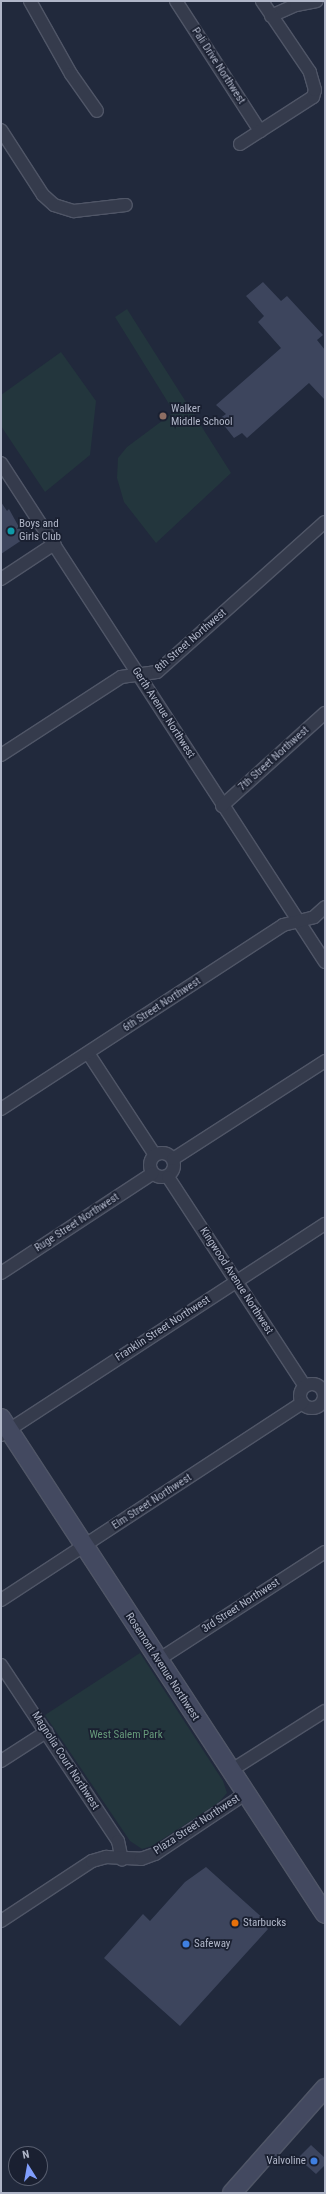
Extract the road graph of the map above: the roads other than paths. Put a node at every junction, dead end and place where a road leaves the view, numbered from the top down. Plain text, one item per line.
1 (30, 1) edge
2 (176, 1) edge
3 (262, 1) edge
4 (317, 1) edge
5 (271, 16) junction
6 (97, 111) dead end
7 (1, 130) edge
8 (260, 131) junction
9 (240, 144) dead end
10 (126, 205) dead end
11 (1, 463) edge
12 (325, 522) edge
13 (54, 544) junction
14 (1, 579) edge
15 (138, 675) junction
16 (325, 713) edge
17 (1, 756) edge
18 (222, 806) junction
19 (325, 906) edge
20 (298, 921) junction
21 (325, 962) edge
22 (88, 1053) junction
23 (325, 1061) edge
24 (1, 1110) edge
25 (155, 1155) junction
26 (173, 1159) junction
27 (152, 1174) junction
28 (168, 1177) junction
29 (325, 1224) edge
30 (1, 1273) edge
31 (236, 1282) junction
32 (305, 1386) junction
33 (323, 1387) edge
34 (302, 1402) junction
35 (322, 1411) edge
36 (4, 1428) edge
37 (84, 1546) junction
38 (325, 1552) edge
39 (1, 1600) edge
40 (158, 1660) junction
41 (1, 1665) edge
42 (325, 1711) edge
43 (46, 1732) junction
44 (1, 1762) edge
45 (230, 1771) junction
46 (245, 1794) junction
47 (122, 1860) junction
48 (325, 1914) edge
49 (1, 1921) edge
50 (325, 2088) edge
51 (232, 2193) edge

1 - 6 street
2 - 8 street, Pali Drive Northwest
3 - 5 street
4 - 5 street
5 - 8 street
7 - 10 street
8 - 9 street
11 - 13 street, Gerth Avenue Northwest
12 - 15 street, 8th Street Northwest
13 - 14 street
13 - 15 street, Gerth Avenue Northwest
15 - 17 street, 8th Street Northwest
15 - 18 street, Gerth Avenue Northwest
16 - 18 street, 7th Street Northwest
18 - 20 street, Gerth Avenue Northwest
19 - 20 street, 6th Street Northwest
20 - 21 street, Gerth Avenue Northwest
20 - 22 street, 6th Street Northwest
22 - 24 street, 6th Street Northwest
22 - 25 street
23 - 26 street
25 - 26 street
25 - 27 street
26 - 28 street
27 - 28 street
27 - 30 street, Ruge Street Northwest
28 - 31 street, Kingwood Avenue Northwest
29 - 31 street, Franklin Street Northwest
31 - 32 street, Kingwood Avenue Northwest
31 - 36 street, Franklin Street Northwest
32 - 33 street
32 - 34 street
33 - 35 street
34 - 35 street
34 - 37 street, Elm Street Northwest
36 - 37 street, Rosemont Avenue Northwest
37 - 39 street, Elm Street Northwest
37 - 40 street, Rosemont Avenue Northwest
38 - 40 street, 3rd Street Northwest
40 - 45 street, Rosemont Avenue Northwest
41 - 43 street, Magnolia Court Northwest
42 - 45 street
43 - 44 street
43 - 47 street, Magnolia Court Northwest
45 - 46 street, Rosemont Avenue Northwest
46 - 47 street, Plaza Street Northwest
46 - 48 street, Rosemont Avenue Northwest
47 - 49 street, Plaza Street Northwest
50 - 51 street

